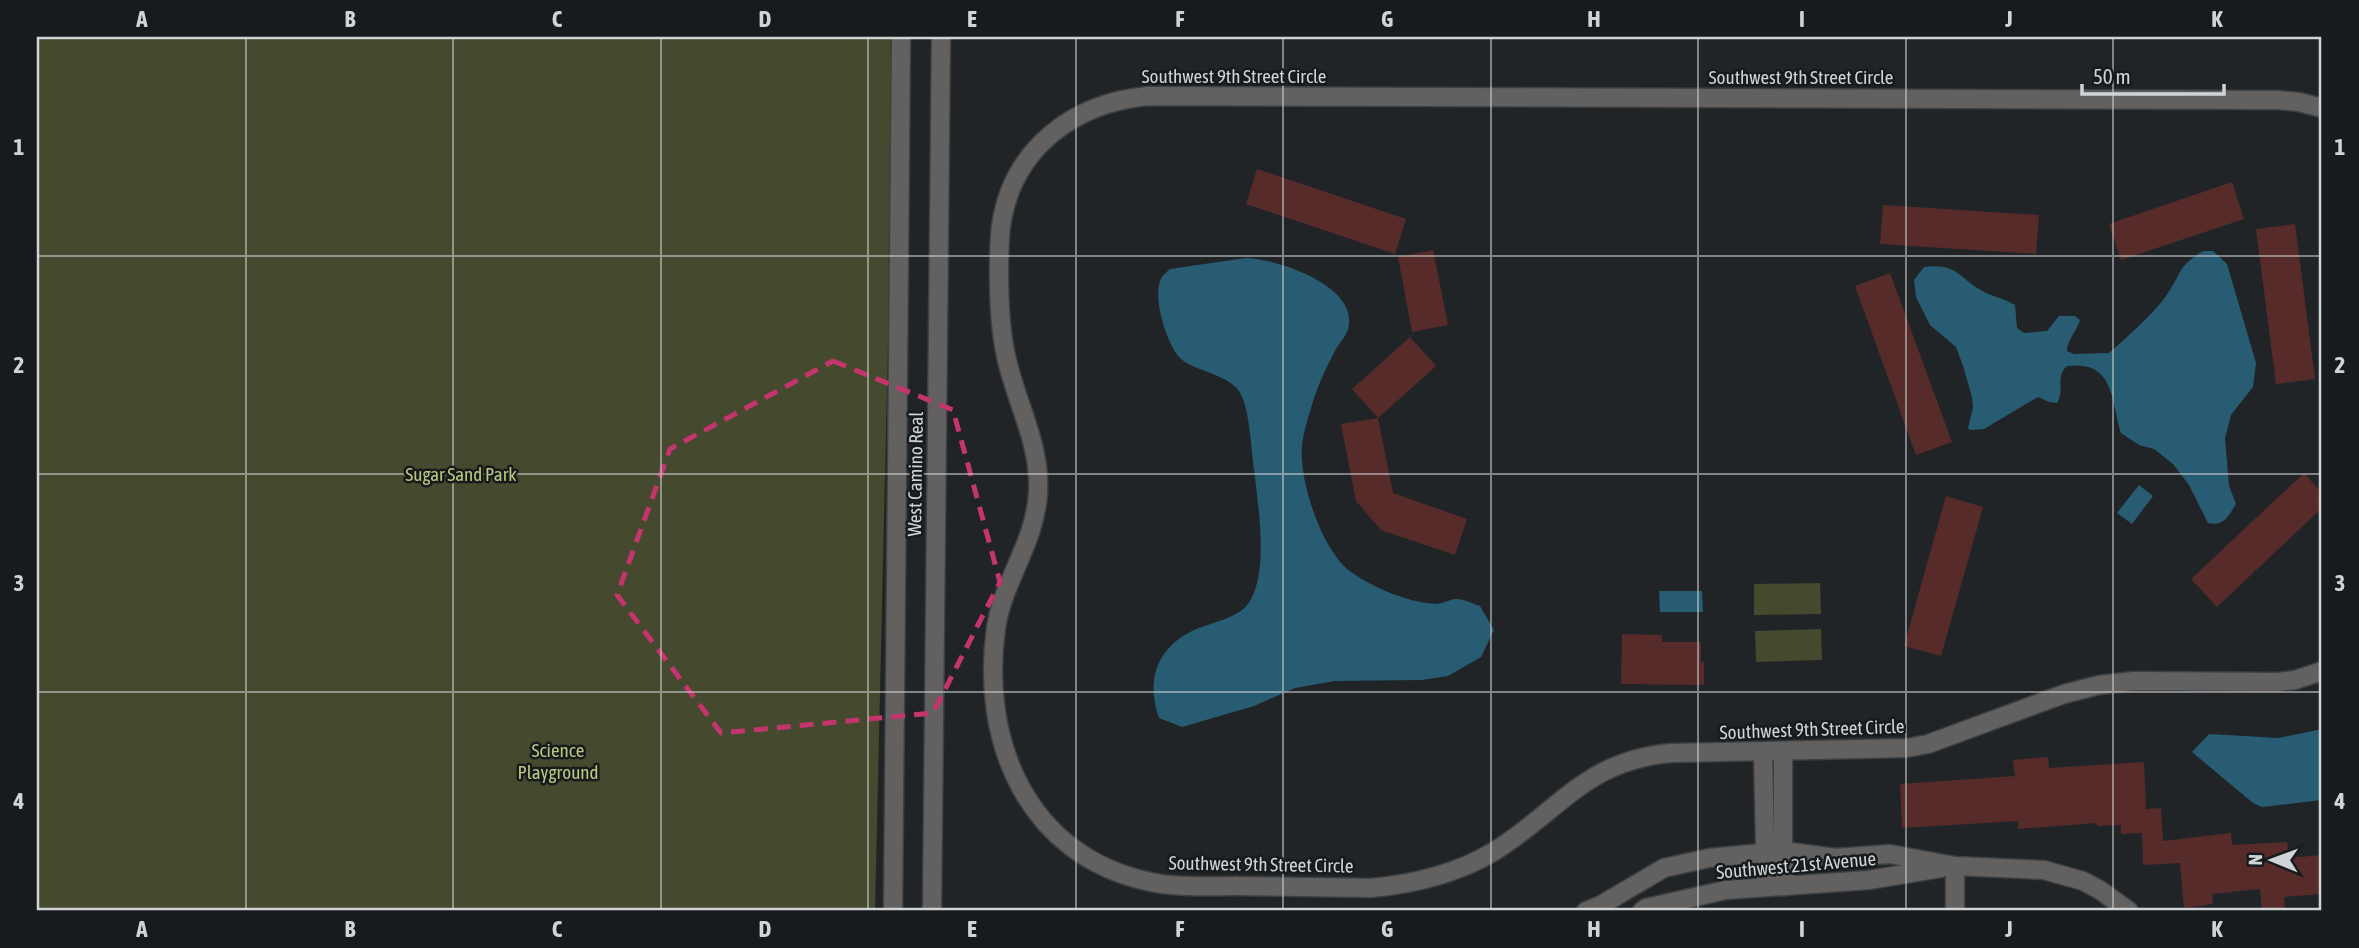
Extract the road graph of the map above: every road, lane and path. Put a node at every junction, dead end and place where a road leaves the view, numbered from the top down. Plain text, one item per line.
1 (901, 37) edge
2 (941, 37) edge
3 (2322, 108) edge
4 (2322, 671) edge
5 (1783, 751) junction
6 (1763, 752) junction
7 (1774, 852) junction
8 (1955, 866) junction
9 (1786, 886) junction
10 (1766, 887) junction
11 (893, 911) edge
12 (932, 911) edge
13 (1586, 911) edge
14 (1642, 911) edge
15 (1955, 911) edge
16 (2129, 911) edge

1 - 11 street, West Camino Real
2 - 12 street, West Camino Real
3 - 6 street, Southwest 9th Street Circle
4 - 5 street, Southwest 9th Street Circle
5 - 6 street, Southwest 9th Street Circle
5 - 7 street
6 - 7 street
7 - 8 street, Southwest 21st Avenue
7 - 9 street
7 - 10 street
7 - 13 street, Southwest 21st Avenue
8 - 9 street, Southwest 21st Avenue
8 - 15 street
8 - 16 street, Southwest 21st Avenue
9 - 10 street, Southwest 21st Avenue
10 - 14 street, Southwest 21st Avenue

